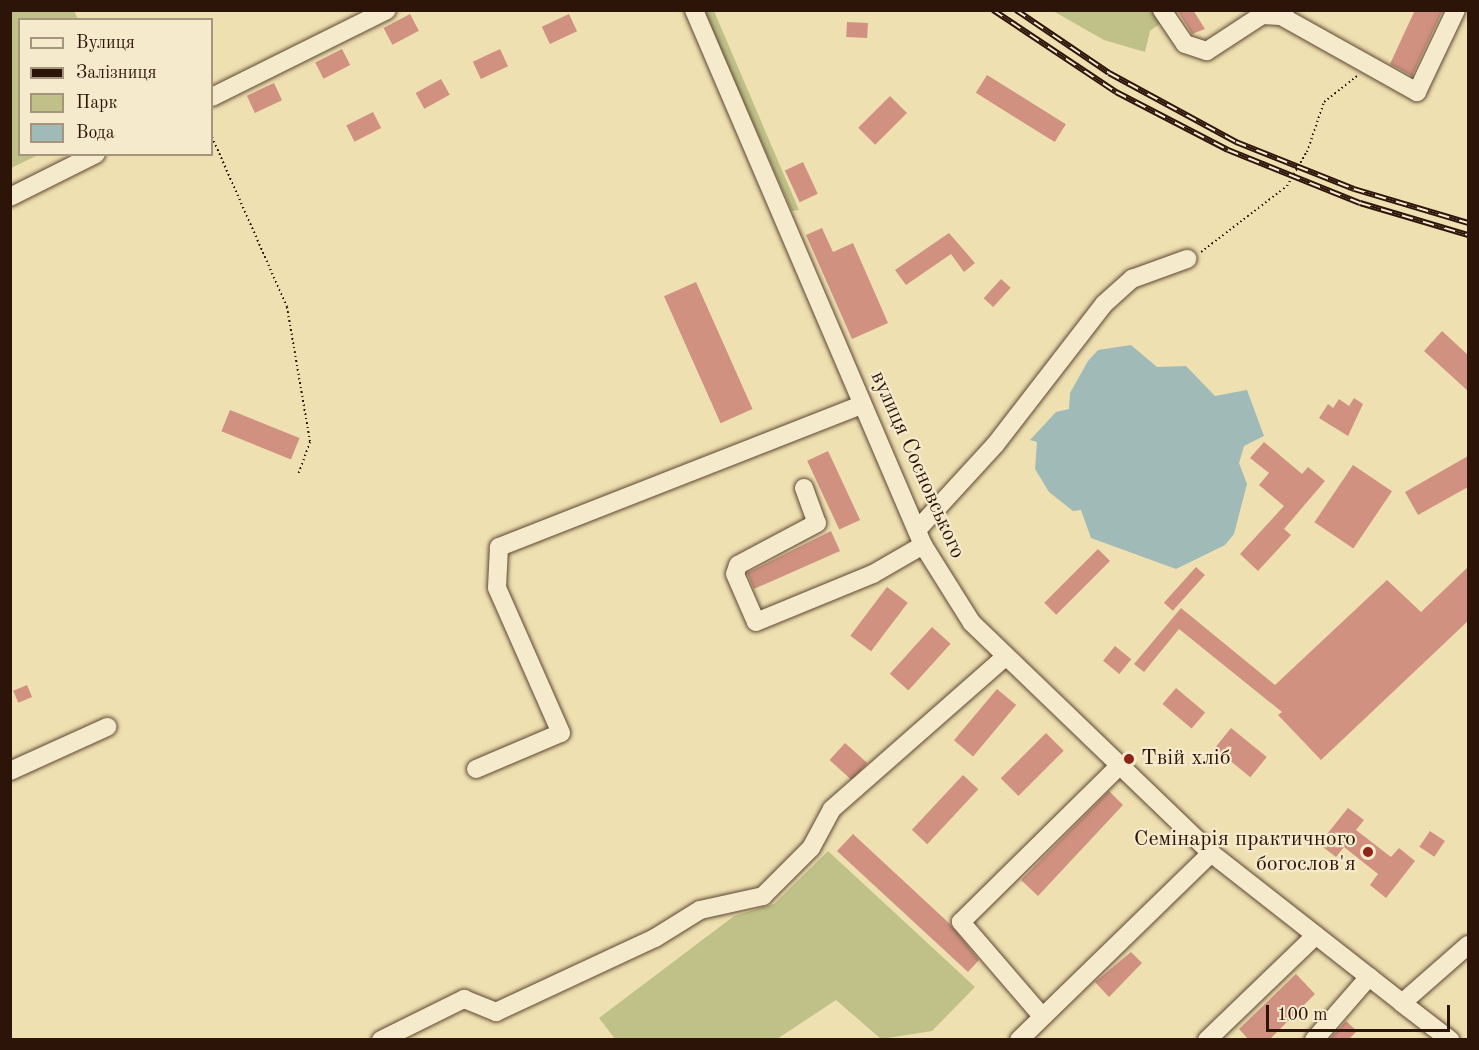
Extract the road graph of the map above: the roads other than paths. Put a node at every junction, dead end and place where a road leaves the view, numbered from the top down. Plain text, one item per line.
1 (387, 10) edge
2 (694, 10) edge
3 (1162, 10) edge
4 (1456, 10) edge
5 (1283, 13) edge
6 (213, 97) edge
7 (92, 156) edge
8 (10, 197) edge
9 (1187, 259) road end
10 (862, 405) junction
11 (804, 488) dead end
12 (920, 538) junction
13 (1005, 657) junction
14 (107, 727) dead end
15 (1120, 765) junction
16 (476, 769) dead end
17 (10, 771) edge
18 (1211, 852) junction
19 (1316, 934) junction
20 (1468, 945) edge
21 (1369, 977) junction
22 (1402, 1003) junction
23 (1041, 1015) junction
24 (1221, 1026) junction
25 (381, 1040) edge
26 (1019, 1040) edge
27 (1207, 1040) edge
28 (1234, 1040) edge
29 (1314, 1040) edge
30 (1450, 1040) edge

1 - 6 street
2 - 10 street, вулиця Сосновського
3 - 5 street
4 - 5 street
7 - 8 street
9 - 12 street
10 - 12 street, вулиця Сосновського
10 - 16 street
11 - 12 street
12 - 13 street, вулиця Сосновського
13 - 15 street, вулиця Сосновського
13 - 25 street
14 - 17 street
15 - 18 street, вулиця Сосновського
15 - 23 street
18 - 19 street, вулиця Сосновського
18 - 23 street
19 - 21 street, вулиця Сосновського
19 - 24 street
20 - 22 street
21 - 22 street, вулиця Сосновського
21 - 29 street
22 - 30 street, вулиця Сосновського
23 - 26 street
24 - 27 street
24 - 28 street

